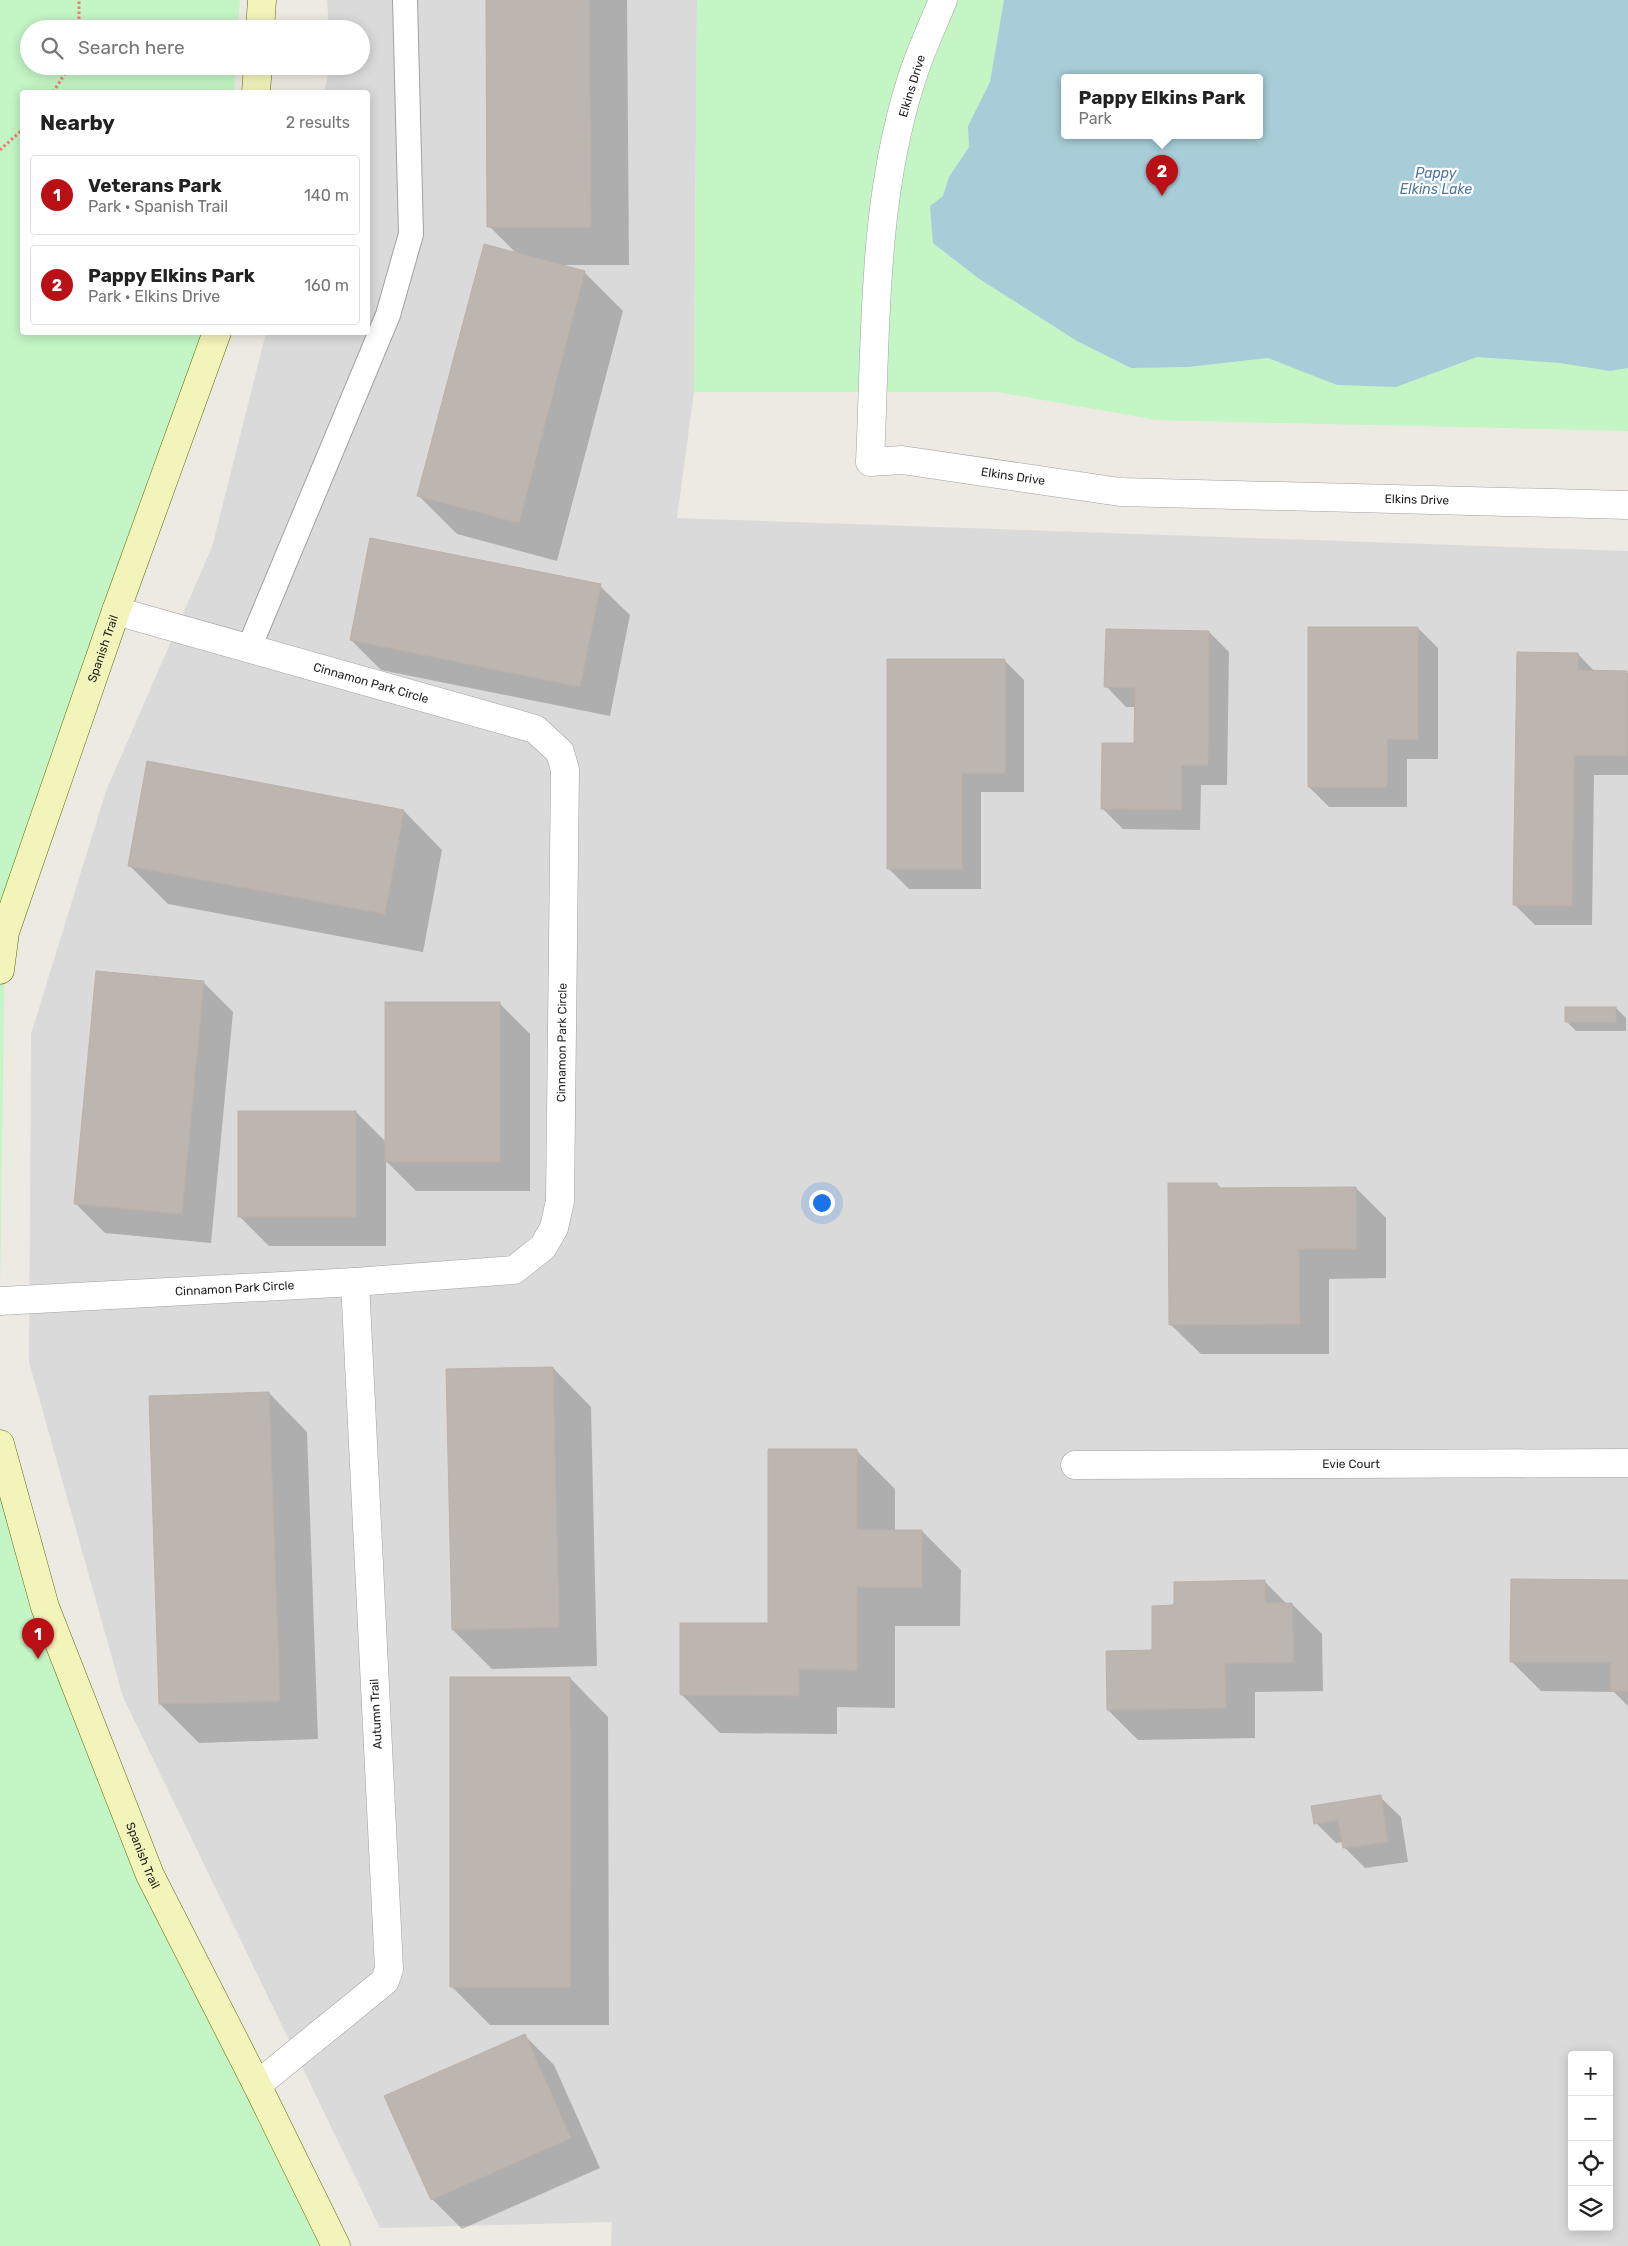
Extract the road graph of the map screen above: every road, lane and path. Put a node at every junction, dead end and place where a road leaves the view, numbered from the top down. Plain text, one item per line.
1 (79, 0) edge
2 (262, 0) edge
3 (405, 0) edge
4 (943, 0) edge
5 (79, 20) edge
6 (261, 20) edge
7 (64, 75) edge
8 (257, 75) edge
9 (54, 90) edge
10 (256, 90) edge
11 (20, 132) edge
12 (0, 150) edge
13 (216, 335) edge
14 (1628, 505) edge
15 (116, 610) junction
16 (249, 648) junction
17 (0, 970) edge
18 (354, 1282) junction
19 (0, 1301) edge
20 (0, 1444) edge
21 (1628, 1464) edge
22 (1075, 1465) dead end
23 (257, 2085) junction
24 (336, 2246) edge

1 - 5 path
2 - 6 street
3 - 16 lane
4 - 14 street, Elkins Drive
7 - 9 path
8 - 10 street
11 - 12 path
13 - 15 street, Spanish Trail
15 - 16 street, Cinnamon Park Circle
15 - 17 street, Spanish Trail
16 - 18 street, Cinnamon Park Circle
18 - 19 street, Cinnamon Park Circle
18 - 23 street, Autumn Trail
20 - 23 street, Spanish Trail
21 - 22 street, Evie Court
23 - 24 street, Spanish Trail

